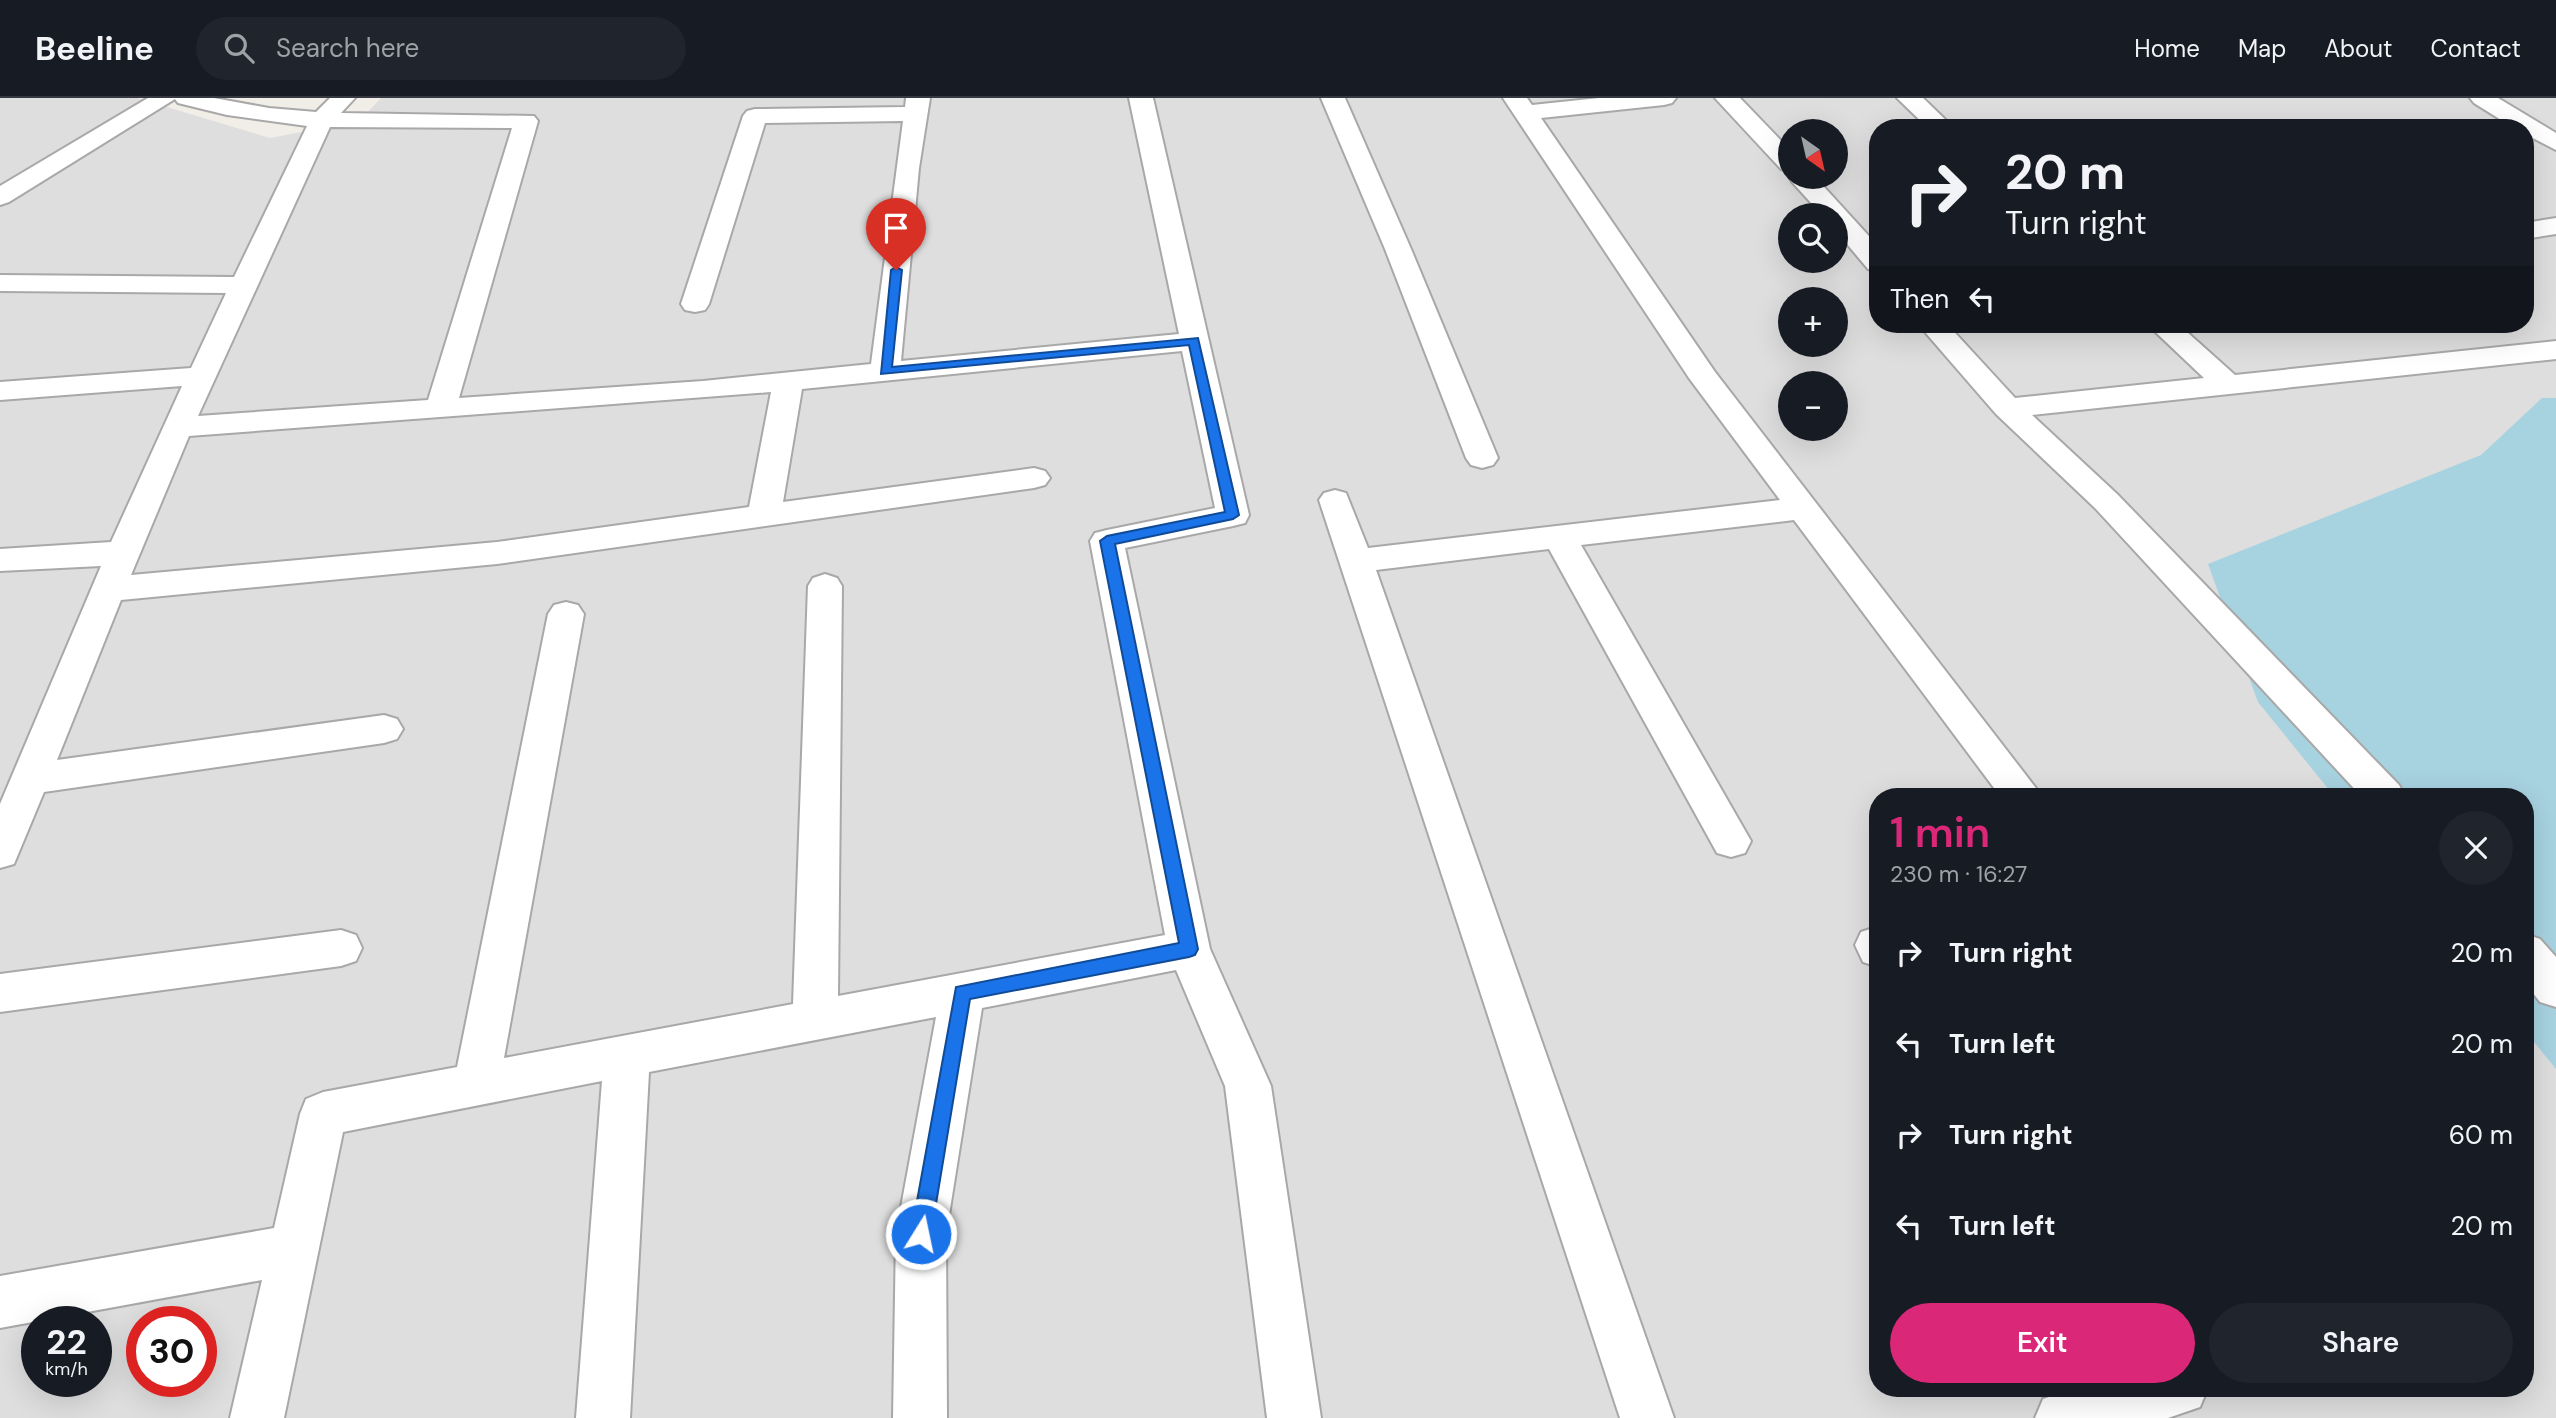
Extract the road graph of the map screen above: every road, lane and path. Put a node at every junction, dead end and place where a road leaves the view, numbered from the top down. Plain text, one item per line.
1 (164, 98) edge
2 (343, 98) edge
3 (1141, 98) edge
4 (1333, 98) edge
5 (1664, 98) edge
6 (1727, 98) edge
7 (1909, 98) edge
8 (2482, 98) edge
9 (190, 99) edge
10 (1520, 105) edge
11 (917, 106) edge
12 (1932, 119) edge
13 (2517, 119) edge
14 (321, 120) junction
15 (2534, 130) edge
16 (2556, 143) edge
17 (1778, 151) edge
18 (1812, 189) edge
19 (0, 197) edge
20 (1825, 203) edge
21 (2556, 226) edge
22 (1848, 229) edge
23 (2534, 230) edge
24 (1869, 253) edge
25 (0, 283) edge
26 (244, 285) junction
27 (695, 304) dead end
28 (1940, 333) edge
29 (2171, 333) edge
30 (1194, 341) junction
31 (2556, 350) edge
32 (886, 372) junction
33 (202, 376) junction
34 (788, 381) junction
35 (2229, 385) junction
36 (0, 391) edge
37 (441, 408) junction
38 (2007, 408) junction
39 (178, 427) junction
40 (1482, 458) dead end
41 (1034, 478) dead end
42 (1335, 500) dead end
43 (1802, 508) junction
44 (764, 516) junction
45 (1559, 537) junction
46 (123, 553) junction
47 (0, 559) edge
48 (1356, 561) junction
49 (825, 586) dead end
50 (108, 589) junction
51 (566, 614) dead end
52 (384, 729) dead end
53 (30, 779) junction
54 (2016, 788) edge
55 (2377, 788) edge
56 (1731, 841) dead end
57 (0, 852) edge
58 (341, 948) dead end
59 (1189, 949) junction
60 (2534, 962) edge
61 (2556, 988) edge
62 (962, 992) junction
63 (0, 993) edge
64 (815, 1020) junction
65 (627, 1056) junction
66 (476, 1084) junction
67 (294, 1249) junction
68 (0, 1302) edge
69 (2131, 1397) edge
70 (257, 1418) edge
71 (603, 1418) edge
72 (920, 1418) edge
73 (1294, 1418) edge
74 (1647, 1418) edge
75 (2062, 1418) edge

1 - 19 street
2 - 14 street
3 - 30 street
4 - 40 street
5 - 10 street
6 - 17 street
7 - 12 street
8 - 13 street
9 - 14 street
10 - 43 street
11 - 27 street
11 - 32 street
14 - 26 street
14 - 37 street
15 - 16 street
18 - 20 street
21 - 23 street
22 - 24 street
25 - 26 street
26 - 33 street
28 - 38 street
29 - 35 street
30 - 32 street
30 - 59 street
31 - 35 street
32 - 34 street
33 - 36 street
33 - 39 street
34 - 37 street
34 - 44 street
35 - 38 street
37 - 39 street
38 - 55 street
39 - 46 street
41 - 44 street
42 - 48 street
43 - 45 street
43 - 54 street
44 - 50 street
45 - 48 street
45 - 56 street
46 - 47 street
46 - 50 street
48 - 74 street
49 - 64 street
50 - 53 street
51 - 66 street
52 - 53 street
53 - 57 street
58 - 63 street
59 - 62 street
59 - 73 street
60 - 61 street
62 - 64 street
62 - 72 street
64 - 65 street
65 - 66 street
65 - 71 street
66 - 67 street
67 - 68 street
67 - 70 street
69 - 75 street

